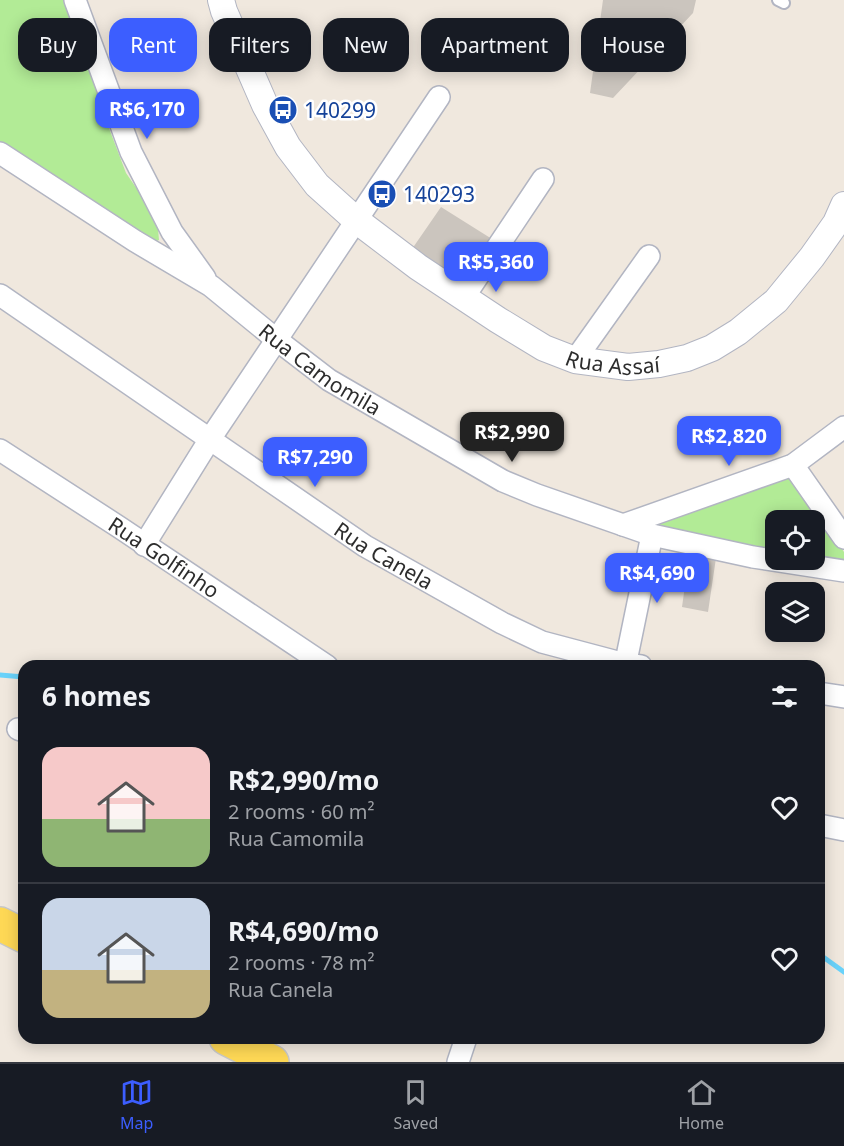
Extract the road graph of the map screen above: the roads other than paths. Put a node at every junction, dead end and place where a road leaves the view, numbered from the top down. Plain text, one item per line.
1 (75, 0) edge
2 (221, 0) edge
3 (439, 97) dead end
4 (0, 153) edge
5 (543, 180) dead end
6 (841, 218) edge
7 (357, 220) junction
8 (649, 256) dead end
9 (211, 286) junction
10 (0, 296) edge
11 (464, 297) junction
12 (277, 340) junction
13 (575, 360) junction
14 (844, 427) edge
15 (210, 439) junction
16 (0, 450) edge
17 (793, 465) junction
18 (623, 525) junction
19 (652, 535) junction
20 (844, 538) edge
21 (144, 545) junction
22 (844, 571) edge
23 (318, 660) edge
24 (611, 660) edge
25 (631, 660) edge
26 (825, 694) edge
27 (844, 697) edge
28 (825, 826) edge
29 (844, 830) edge
30 (0, 924) edge
31 (18, 933) edge
32 (238, 1044) edge
33 (464, 1044) edge
34 (272, 1062) edge
35 (458, 1062) edge

1 - 9 street, Rua Camomila
2 - 7 street, Rua Assaí
3 - 7 street
4 - 9 street, Rua Camomila
5 - 11 street
6 - 13 street, Rua Assaí
7 - 11 street, Rua Assaí
7 - 12 street
8 - 13 street
9 - 12 street, Rua Camomila
10 - 15 street, Rua Canela
11 - 13 street, Rua Assaí
12 - 15 street
12 - 18 street, Rua Camomila
14 - 17 street
15 - 21 street
15 - 24 street, Rua Canela
16 - 21 street, Rua Golfinho
17 - 18 street
17 - 20 street
18 - 19 street, Rua Camomila
19 - 22 street, Rua Camomila
19 - 25 street
21 - 23 street, Rua Golfinho
26 - 27 street
28 - 29 street
30 - 31 main road
32 - 34 main road
33 - 35 street

